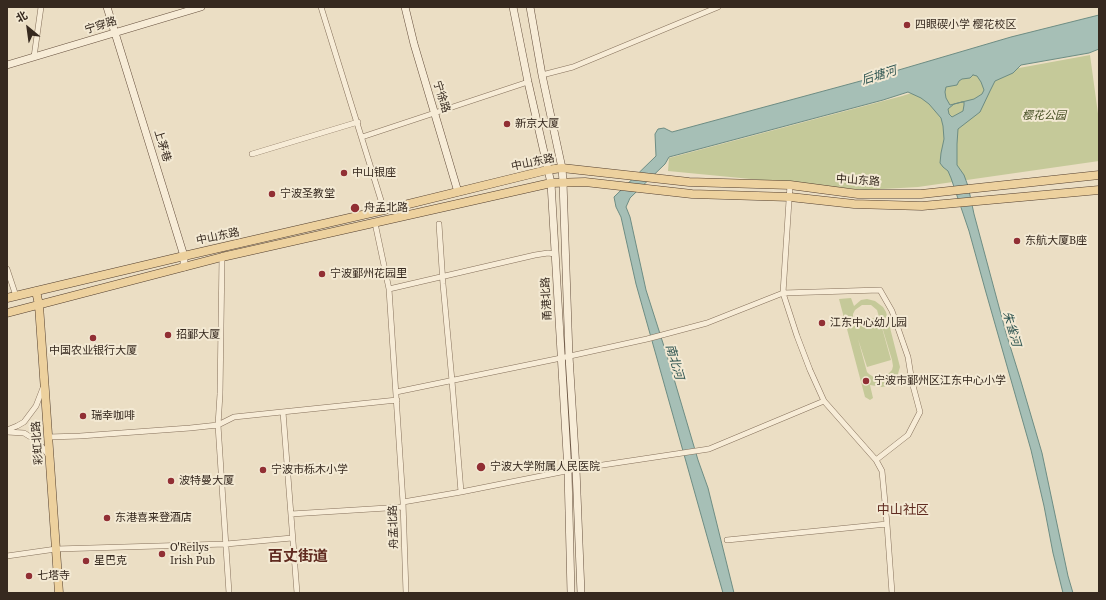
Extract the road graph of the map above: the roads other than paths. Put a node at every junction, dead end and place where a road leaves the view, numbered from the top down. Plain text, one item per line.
1 (41, 7) edge
2 (107, 7) edge
3 (200, 7) edge
4 (321, 7) edge
5 (405, 7) edge
6 (513, 7) edge
7 (530, 7) edge
8 (718, 7) edge
9 (115, 33) junction
10 (34, 57) junction
11 (7, 65) edge
12 (542, 75) junction
13 (528, 82) junction
14 (435, 113) junction
15 (358, 122) junction
16 (362, 137) junction
17 (252, 154) dead end
18 (562, 168) junction
19 (547, 170) junction
20 (1099, 175) edge
21 (563, 182) junction
22 (551, 183) junction
23 (790, 185) junction
24 (1099, 190) edge
25 (458, 192) junction
26 (790, 197) junction
27 (384, 210) junction
28 (375, 223) junction
29 (439, 224) dead end
30 (555, 254) junction
31 (184, 256) junction
32 (222, 257) junction
33 (184, 267) junction
34 (7, 268) edge
35 (443, 277) junction
36 (389, 289) junction
37 (36, 291) junction
38 (783, 293) junction
39 (16, 296) junction
40 (7, 298) edge
41 (39, 305) junction
42 (7, 312) edge
43 (569, 356) junction
44 (561, 358) junction
45 (452, 381) junction
46 (44, 386) junction
47 (396, 392) junction
48 (397, 400) junction
49 (824, 401) junction
50 (283, 412) junction
51 (218, 425) junction
52 (7, 431) edge
53 (48, 437) junction
54 (50, 457) junction
55 (876, 460) junction
56 (576, 469) junction
57 (568, 471) junction
58 (461, 492) junction
59 (403, 504) junction
60 (291, 514) junction
61 (887, 524) junction
62 (292, 538) junction
63 (727, 540) dead end
64 (226, 544) junction
65 (56, 549) junction
66 (7, 556) edge
67 (59, 593) edge
68 (229, 593) edge
69 (297, 593) edge
70 (406, 593) edge
71 (571, 593) edge
72 (581, 593) edge
73 (892, 593) edge

1 - 10 street
2 - 9 main road, 上茅巷
3 - 9 main road, 宁穿路
4 - 15 street
5 - 14 main road, 宁徐路
6 - 13 main road, 甬港北路
7 - 12 main road, 甬港北路
8 - 12 street
9 - 10 main road, 宁穿路
9 - 31 main road, 上茅巷
10 - 11 main road, 宁穿路
12 - 18 main road, 甬港北路
13 - 14 street
13 - 19 main road, 甬港北路
14 - 16 street
14 - 25 main road, 宁徐路
15 - 16 street
15 - 17 street
16 - 27 street
18 - 19 main road, 中山东路
18 - 21 main road, 甬港北路
18 - 23 main road, 中山东路
19 - 22 main road, 甬港北路
19 - 25 main road, 中山东路
20 - 23 main road, 中山东路
21 - 22 main road, 中山东路
21 - 26 main road, 中山东路
21 - 43 main road, 甬港北路
22 - 28 main road, 中山东路
22 - 30 main road, 甬港北路
23 - 26 street
24 - 26 main road, 中山东路
25 - 27 main road, 中山东路
26 - 38 street
27 - 31 main road, 中山东路
28 - 32 main road, 中山东路
28 - 36 street, 舟孟北路
29 - 35 street
30 - 35 street
30 - 44 main road, 甬港北路
31 - 33 main road, 上茅巷
31 - 37 main road, 中山东路
32 - 33 main road, 中山东路
32 - 51 street
33 - 41 main road, 中山东路
34 - 39 street
35 - 36 street
35 - 45 street
36 - 47 street, 舟孟北路
37 - 39 main road, 中山东路
37 - 41 main road, 彩虹北路
38 - 43 street
38 - 49 street
38 - 55 street
39 - 40 main road, 中山东路
41 - 42 main road, 中山东路
41 - 46 main road, 彩虹北路
43 - 44 street
43 - 56 main road, 甬港北路
44 - 45 street
44 - 57 main road, 甬港北路
45 - 47 street
45 - 58 street
46 - 52 street
46 - 53 main road, 彩虹北路
47 - 48 street, 舟孟北路
48 - 50 street
48 - 59 street, 舟孟北路
49 - 55 street
49 - 56 street
50 - 51 street
50 - 60 street
51 - 53 street
51 - 64 street
52 - 54 street
53 - 54 main road, 彩虹北路
54 - 65 main road, 彩虹北路
55 - 61 street
56 - 57 street
56 - 72 main road, 甬港北路
57 - 58 street
57 - 71 main road, 甬港北路
58 - 59 street
59 - 60 street
59 - 70 street, 舟孟北路
60 - 62 street
61 - 63 street
61 - 73 street
62 - 64 street
62 - 69 street
64 - 65 street
64 - 68 street
65 - 66 street
65 - 67 main road, 彩虹北路

